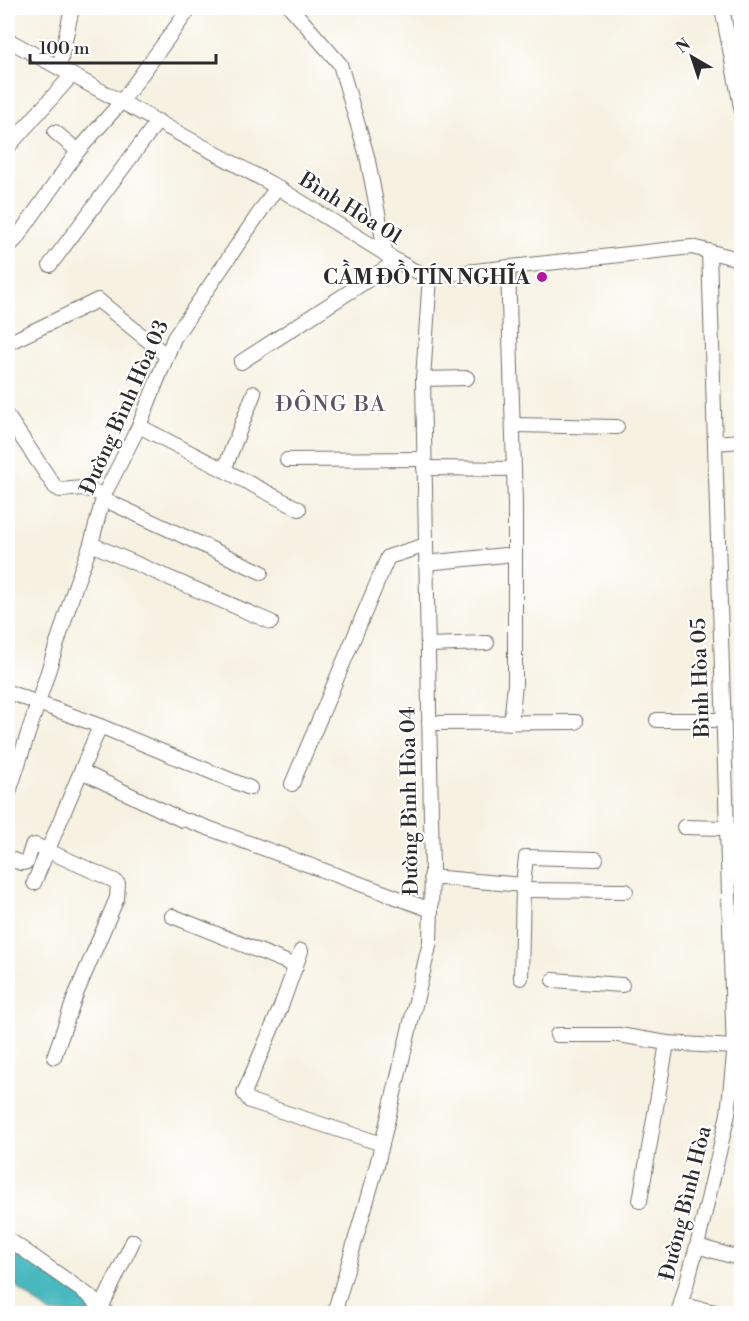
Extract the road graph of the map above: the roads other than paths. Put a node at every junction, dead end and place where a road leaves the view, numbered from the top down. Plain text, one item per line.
1 (72, 8) edge
2 (190, 8) edge
3 (291, 8) edge
4 (723, 8) edge
5 (8, 40) edge
6 (59, 68) junction
7 (72, 75) junction
8 (122, 100) junction
9 (741, 112) edge
10 (158, 121) junction
11 (55, 132) dead end
12 (8, 147) edge
13 (78, 151) junction
14 (277, 187) junction
15 (8, 227) edge
16 (12, 243) edge
17 (709, 251) junction
18 (392, 258) junction
19 (741, 260) edge
20 (50, 265) dead end
21 (508, 267) junction
22 (430, 276) junction
23 (8, 343) edge
24 (167, 356) junction
25 (240, 362) dead end
26 (467, 378) dead end
27 (423, 379) junction
28 (254, 393) dead end
29 (8, 417) edge
30 (513, 425) junction
31 (139, 426) junction
32 (617, 427) dead end
33 (741, 441) edge
34 (715, 443) junction
35 (287, 460) dead end
36 (424, 463) junction
37 (514, 469) junction
38 (224, 470) junction
39 (104, 497) junction
40 (299, 509) dead end
41 (91, 544) junction
42 (426, 545) junction
43 (505, 555) dead end
44 (426, 563) junction
45 (261, 572) dead end
46 (271, 622) dead end
47 (487, 643) dead end
48 (428, 645) junction
49 (8, 692) edge
50 (38, 703) junction
51 (657, 720) dead end
52 (723, 720) junction
53 (576, 722) dead end
54 (429, 723) junction
55 (511, 723) junction
56 (100, 726) junction
57 (81, 771) junction
58 (292, 784) dead end
59 (250, 788) dead end
60 (8, 795) edge
61 (684, 827) dead end
62 (726, 828) junction
63 (48, 850) junction
64 (8, 858) edge
65 (596, 860) dead end
66 (431, 877) junction
67 (34, 883) dead end
68 (523, 888) junction
69 (626, 891) dead end
70 (735, 909) edge
71 (430, 910) junction
72 (172, 916) dead end
73 (301, 951) dead end
74 (296, 966) junction
75 (520, 978) dead end
76 (553, 980) dead end
77 (622, 985) dead end
78 (557, 1035) dead end
79 (667, 1043) junction
80 (734, 1047) junction
81 (54, 1057) dead end
82 (729, 1102) joint
83 (382, 1144) junction
84 (640, 1201) dead end
85 (8, 1239) edge
86 (133, 1241) dead end
87 (697, 1246) junction
88 (735, 1257) dead end
89 (680, 1309) edge
90 (105, 1310) edge
91 (716, 1312) edge
92 (334, 1314) edge

1 - 6 street
2 - 8 street
3 - 18 street
4 - 9 street
5 - 6 street, Bình Hòa 01
6 - 7 street, Bình Hòa 01
7 - 8 street, Bình Hòa 01
7 - 12 street
8 - 10 street, Bình Hòa 01
8 - 13 street
10 - 14 street, Bình Hòa 01
10 - 20 street
11 - 13 street
13 - 16 street
14 - 18 street, Bình Hòa 01
14 - 24 street, Đường Bình Hòa 03
15 - 16 street
17 - 19 street, Bình Hòa 01
17 - 21 street, Bình Hòa 01
17 - 34 street, Bình Hòa 05
18 - 22 street, Bình Hòa 01
18 - 25 street
21 - 22 street, Bình Hòa 01
21 - 30 street
22 - 27 street, Đường Bình Hòa 04
23 - 24 street
24 - 31 street, Đường Bình Hòa 03
26 - 27 street
27 - 36 street, Đường Bình Hòa 04
28 - 38 street
29 - 39 street
30 - 32 street
30 - 37 street
31 - 38 street
31 - 39 street, Đường Bình Hòa 03
33 - 34 street
34 - 52 street, Bình Hòa 05
35 - 36 street
36 - 37 street
36 - 42 street, Đường Bình Hòa 04
37 - 55 street
38 - 40 street
39 - 41 street, Đường Bình Hòa 03
39 - 45 street
41 - 46 street
41 - 50 street, Đường Bình Hòa 03
42 - 44 street, Đường Bình Hòa 04
42 - 58 street
43 - 44 street
44 - 48 street, Đường Bình Hòa 04
47 - 48 street
48 - 54 street, Đường Bình Hòa 04
49 - 50 street
50 - 56 street
50 - 60 street, Đường Bình Hòa 03
51 - 52 street
52 - 62 street, Bình Hòa 05
53 - 55 street
54 - 55 street
54 - 66 street, Đường Bình Hòa 04
56 - 57 street
56 - 59 street
57 - 63 street
57 - 71 street
61 - 62 street
62 - 70 street, Bình Hòa 05
63 - 64 street
63 - 67 street
63 - 81 street
65 - 68 street
66 - 68 street
66 - 71 street, Đường Bình Hòa 04
68 - 69 street
68 - 75 street
70 - 80 street, Bình Hòa 05
71 - 83 street, Đường Bình Hòa 04
72 - 74 street
73 - 74 street
74 - 83 street
76 - 77 street
78 - 79 street
79 - 80 street
79 - 84 street
80 - 82 street, Bình Hòa 05
82 - 87 street, Đường Bình Hòa
83 - 92 street, Đường Bình Hòa 04
85 - 90 street
86 - 90 street
87 - 88 street
87 - 89 street, Đường Bình Hòa
89 - 91 street

